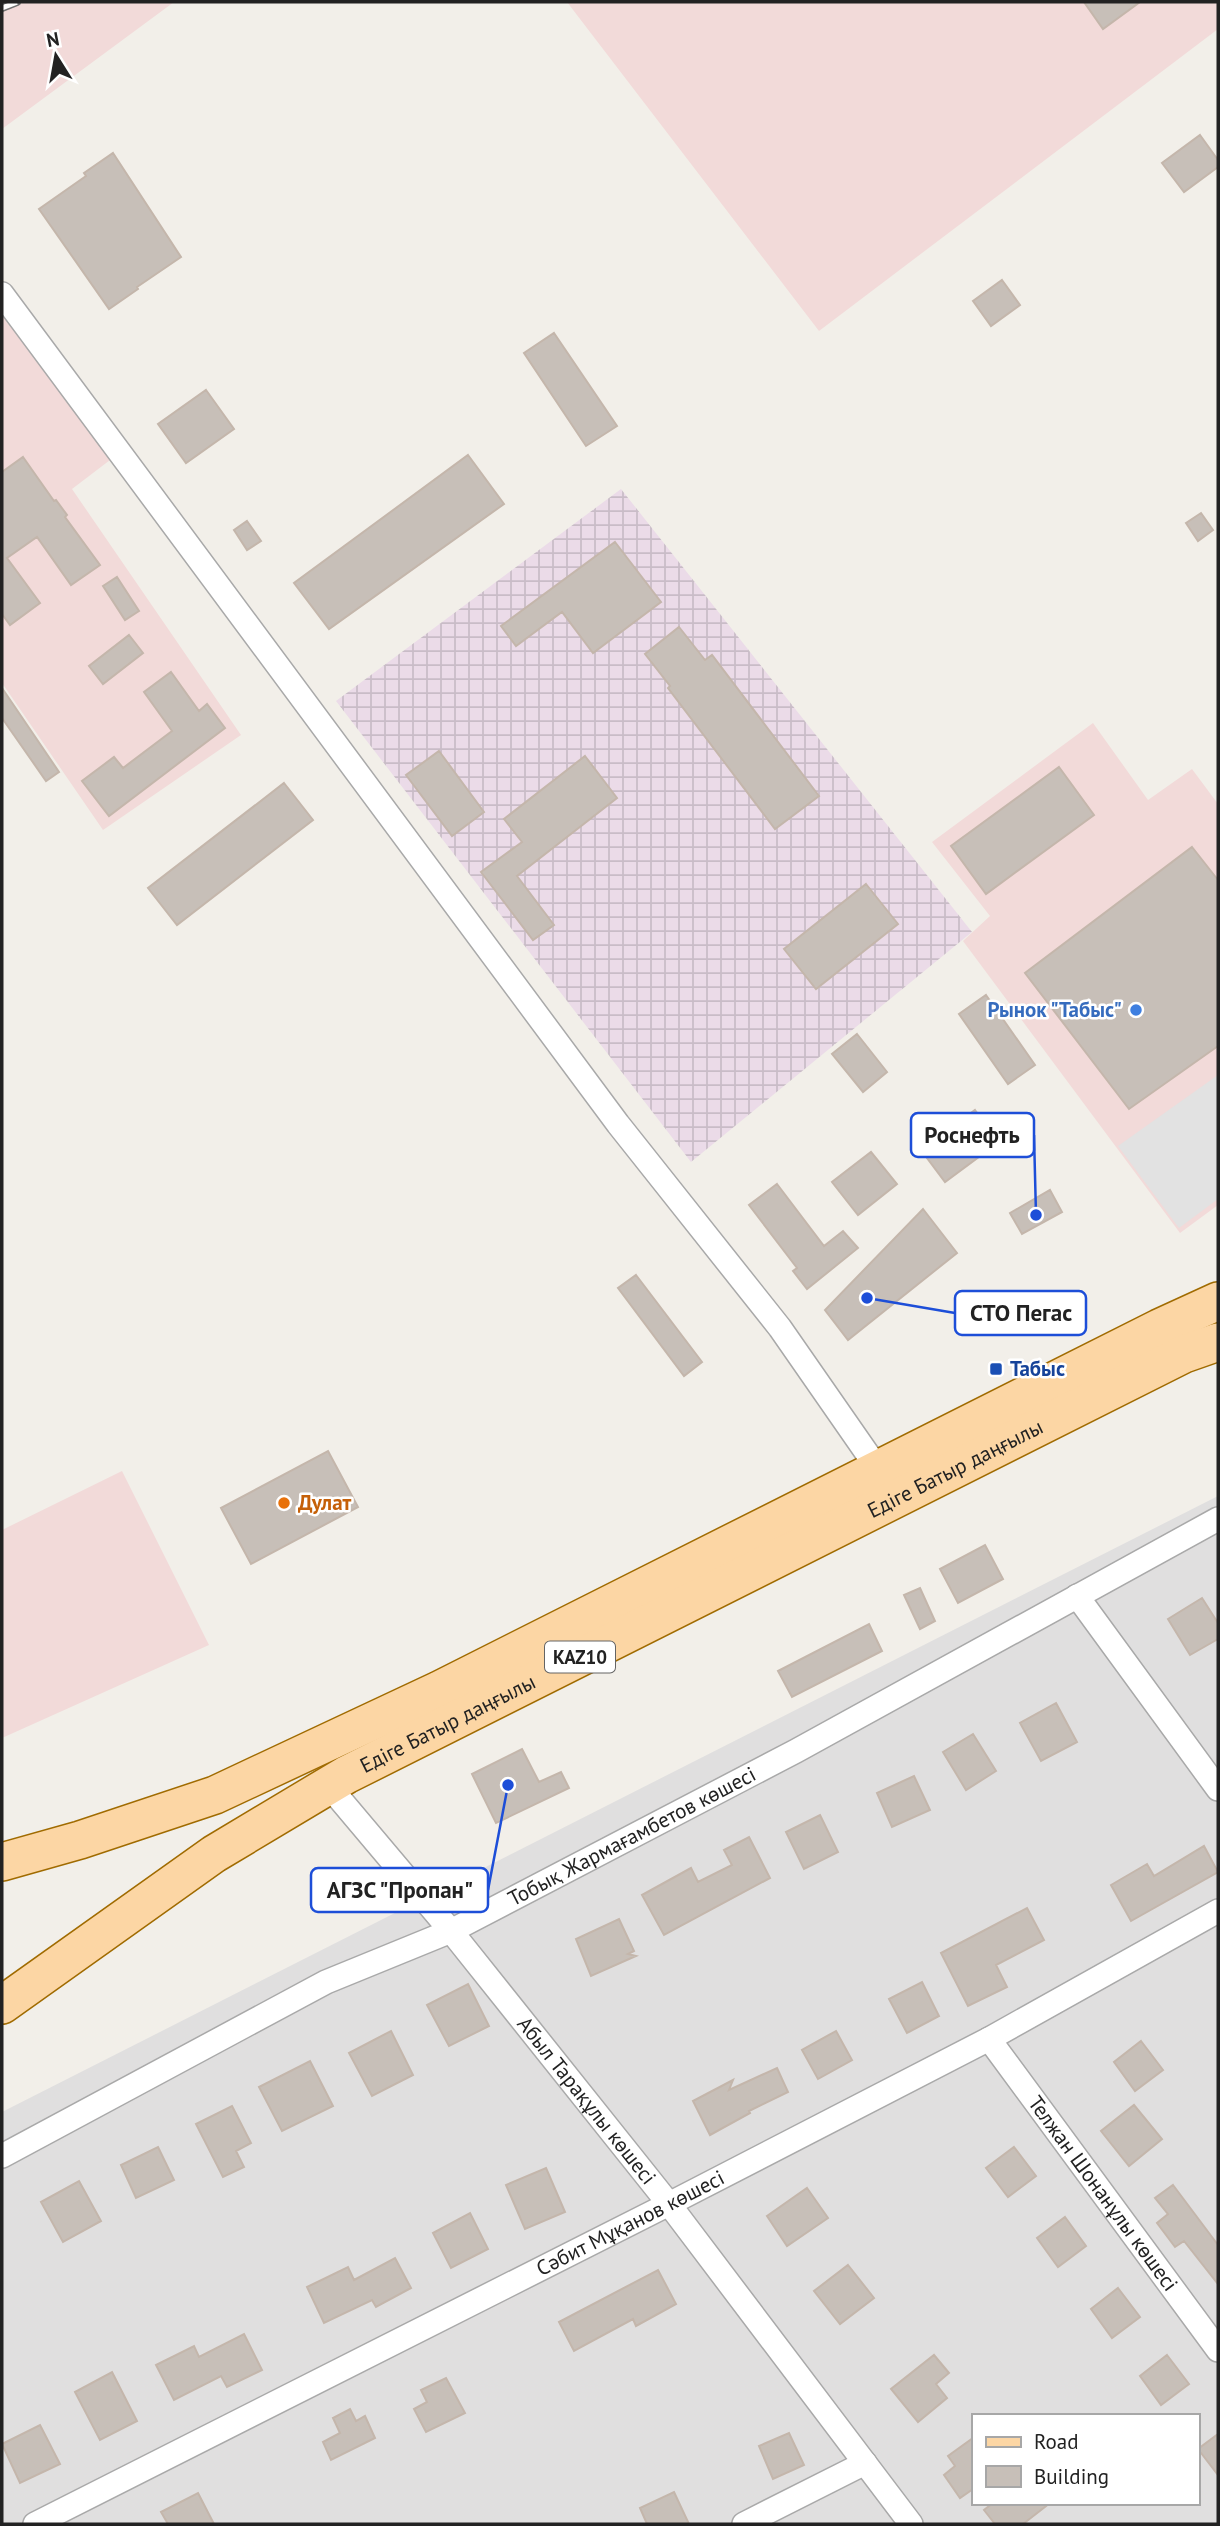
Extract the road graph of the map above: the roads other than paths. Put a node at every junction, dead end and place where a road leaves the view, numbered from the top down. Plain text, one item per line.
1 (2, 294) edge
2 (1218, 1301) edge
3 (1218, 1342) edge
4 (878, 1469) junction
5 (1218, 1519) edge
6 (1077, 1596) junction
7 (328, 1785) junction
8 (1218, 1789) edge
9 (2, 1862) edge
10 (1218, 1911) edge
11 (451, 1931) junction
12 (38, 1979) junction
13 (2, 1989) edge
14 (2, 2005) edge
15 (989, 2039) junction
16 (2, 2156) edge
17 (669, 2204) junction
18 (1218, 2350) edge
19 (865, 2463) junction
20 (35, 2524) edge
21 (744, 2524) edge
22 (911, 2524) edge

1 - 4 street
2 - 4 main road, Едіге Батыр даңғылы / KAZ10
3 - 7 main road, Едіге Батыр даңғылы / KAZ10
4 - 9 main road, Едіге Батыр даңғылы / KAZ10
5 - 6 street, Тобық Жармағамбетов көшесі
6 - 8 street
6 - 11 street, Тобық Жармағамбетов көшесі
7 - 11 street, Абыл Тарақұлы көшесі
7 - 12 main road, Едіге Батыр даңғылы / KAZ10
10 - 15 street, Сәбит Мұқанов көшесі
11 - 16 street, Тобық Жармағамбетов көшесі
11 - 17 street, Абыл Тарақұлы көшесі
12 - 13 main road
12 - 14 main road, Едіге Батыр даңғылы / KAZ10
15 - 17 street, Сәбит Мұқанов көшесі
15 - 18 street, Телжан Шонанұлы көшесі
17 - 19 street, Абыл Тарақұлы көшесі
17 - 20 street, Сәбит Мұқанов көшесі
19 - 21 street
19 - 22 street, Абыл Тарақұлы көшесі

